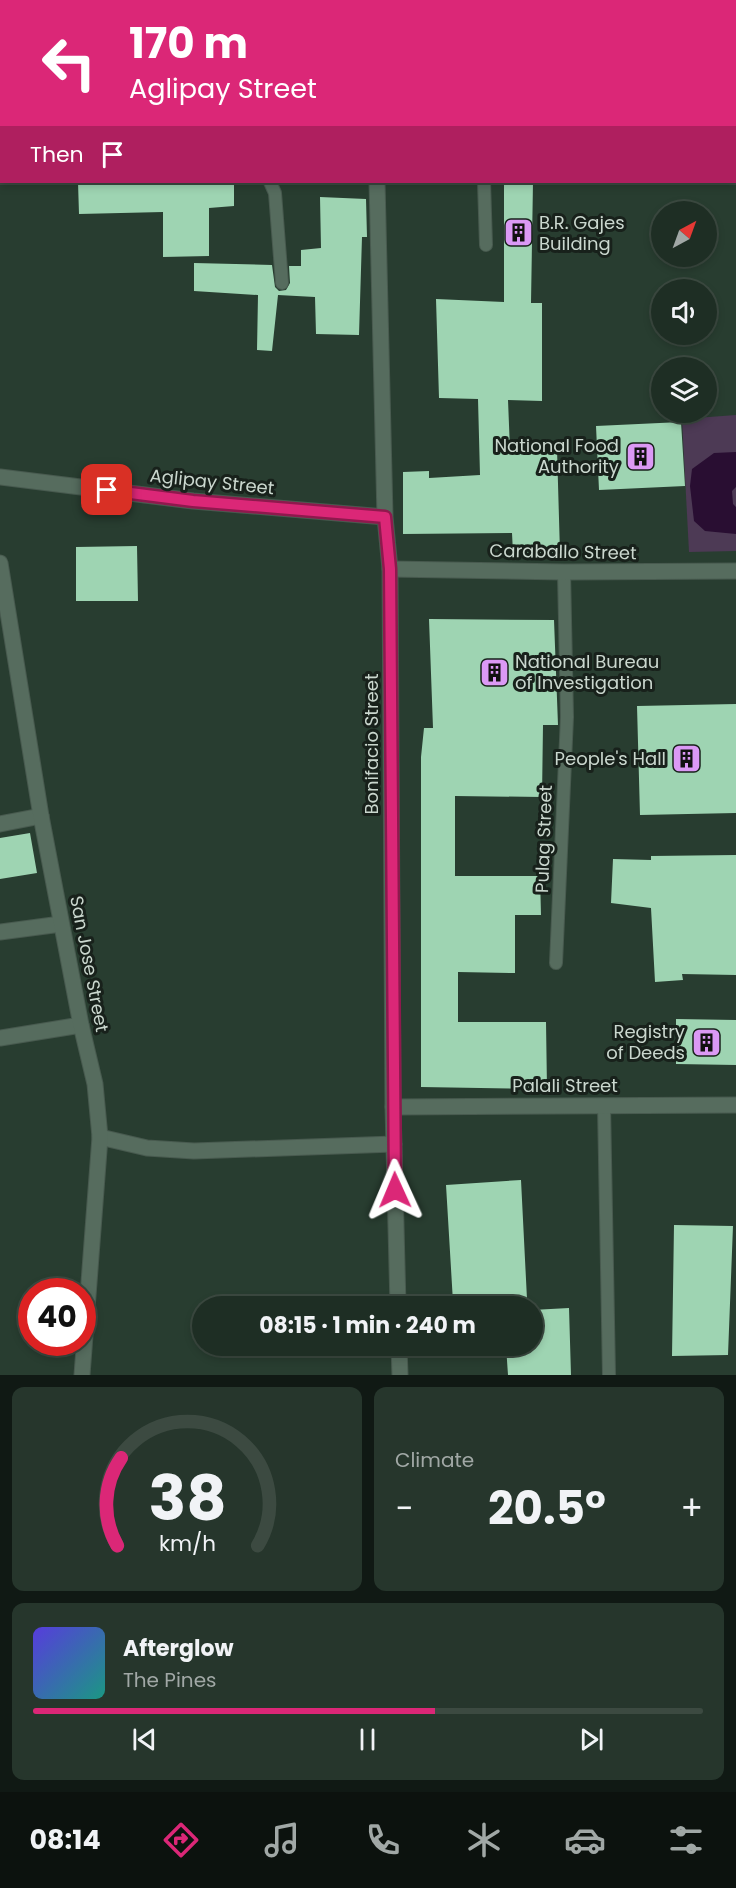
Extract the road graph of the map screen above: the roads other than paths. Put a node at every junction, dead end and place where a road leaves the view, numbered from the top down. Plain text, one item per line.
1 (270, 183) edge
2 (377, 183) edge
3 (484, 183) edge
4 (486, 245) dead end
5 (282, 283) dead end
6 (0, 477) edge
7 (385, 517) junction
8 (0, 563) edge
9 (390, 569) junction
10 (736, 571) edge
11 (564, 572) junction
12 (41, 816) junction
13 (0, 824) edge
14 (61, 924) junction
15 (0, 932) edge
16 (556, 963) dead end
17 (81, 1026) junction
18 (0, 1038) edge
19 (604, 1105) junction
20 (736, 1105) edge
21 (393, 1107) junction
22 (100, 1137) junction
23 (394, 1144) junction
24 (398, 1296) edge
25 (399, 1356) edge
26 (82, 1375) edge
27 (400, 1375) edge
28 (609, 1375) edge

1 - 5 lane
2 - 7 street, Bonifacio Street
3 - 4 lane
6 - 7 street, Aglipay Street
7 - 9 street, Bonifacio Street
8 - 12 street, San Jose Street
9 - 11 street, Caraballo Street
9 - 21 street, Bonifacio Street
10 - 11 street, Caraballo Street
11 - 16 lane, Pulag Street
12 - 13 street
12 - 14 street, San Jose Street
14 - 15 street
14 - 17 street, San Jose Street
17 - 18 street
17 - 22 street, San Jose Street
19 - 20 street, Palali Street
19 - 21 street, Palali Street
19 - 28 lane
21 - 23 street, Bonifacio Street
22 - 23 street
22 - 26 street, San Jose Street
23 - 24 street, Bonifacio Street
25 - 27 street

